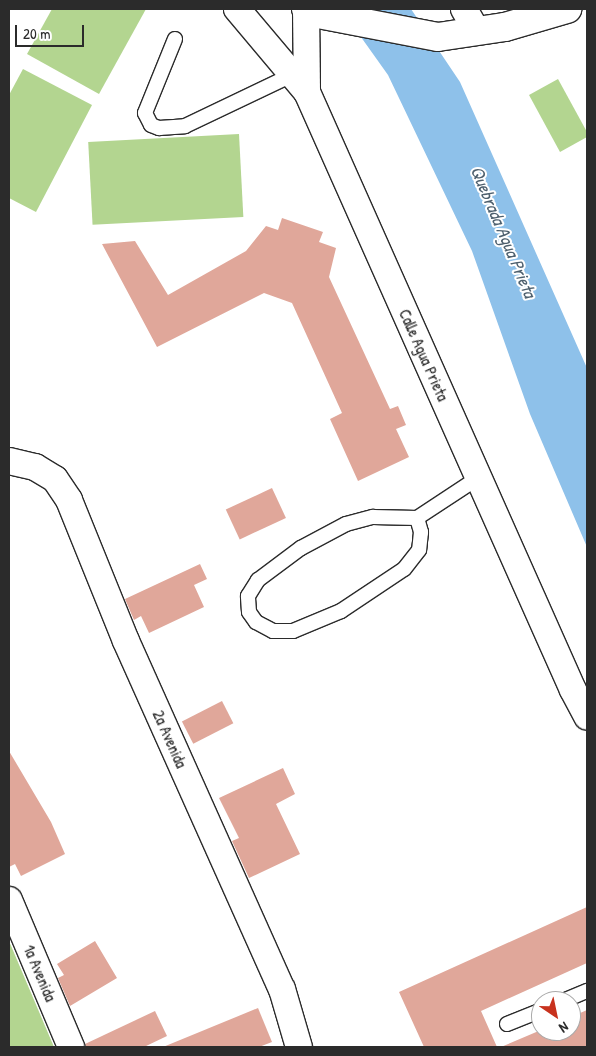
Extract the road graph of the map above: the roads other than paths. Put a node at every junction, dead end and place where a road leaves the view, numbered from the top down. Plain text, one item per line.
1 (237, 9) edge
2 (567, 9) edge
3 (308, 10) edge
4 (470, 20) edge
5 (175, 39) dead end
6 (301, 83) junction
7 (9, 461) edge
8 (478, 478) junction
9 (417, 518) junction
10 (587, 716) edge
11 (9, 900) edge
12 (531, 1014) edge
13 (507, 1024) dead end
14 (71, 1047) edge
15 (299, 1047) edge

1 - 6 street, Calle Agua Prieta
2 - 4 street
3 - 4 street
3 - 6 street
5 - 6 lane
6 - 8 street, Calle Agua Prieta
7 - 15 street, 2a Avenida
8 - 9 lane
8 - 10 street, Calle Agua Prieta
9 - 9 lane
11 - 14 street, 1a Avenida
12 - 13 lane

